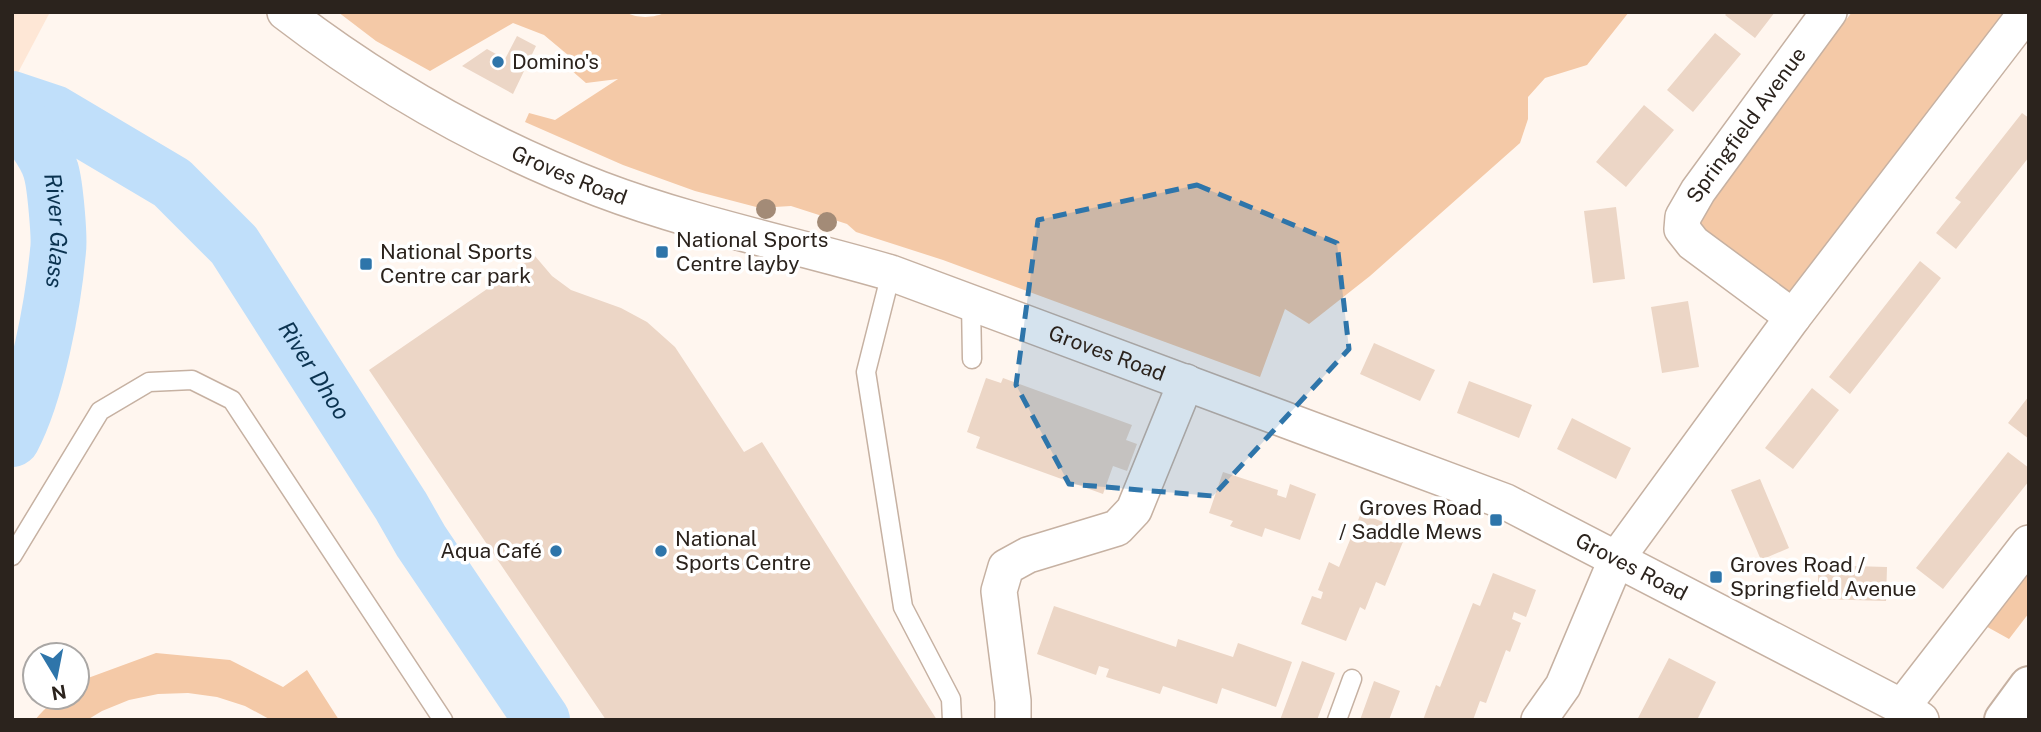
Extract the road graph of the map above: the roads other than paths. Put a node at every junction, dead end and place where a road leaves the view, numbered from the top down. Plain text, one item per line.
1 (285, 12) edge
2 (1829, 12) edge
3 (2027, 12) edge
4 (891, 273) junction
5 (971, 302) junction
6 (1793, 317) junction
7 (972, 359) dead end
8 (1186, 382) junction
9 (2029, 543) edge
10 (12, 556) edge
11 (1617, 558) junction
12 (1352, 679) dead end
13 (2029, 686) edge
14 (1912, 713) edge
15 (443, 720) edge
16 (952, 720) edge
17 (1013, 720) edge
18 (1337, 720) edge
19 (1539, 720) edge
20 (2004, 720) edge

1 - 4 street, Groves Road
2 - 6 street, Springfield Avenue
3 - 6 street
4 - 5 street, Groves Road
4 - 16 lane
5 - 7 lane
5 - 8 street, Groves Road
6 - 11 street
8 - 11 street, Groves Road
8 - 17 street
9 - 14 street
10 - 15 lane
11 - 14 street, Groves Road
11 - 19 street
12 - 18 lane
13 - 20 highway

